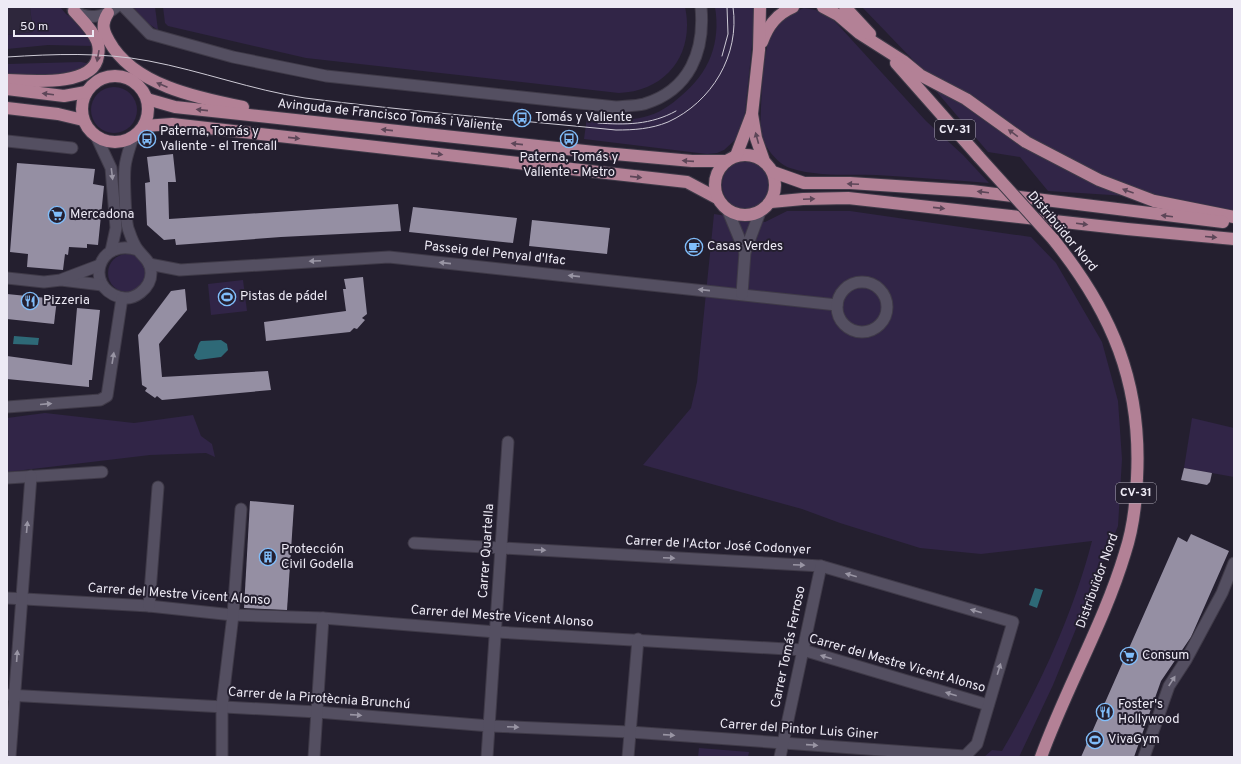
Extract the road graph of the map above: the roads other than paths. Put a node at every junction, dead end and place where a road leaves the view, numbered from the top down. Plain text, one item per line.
1 (124, 7) edge
2 (701, 7) edge
3 (760, 7) edge
4 (793, 7) edge
5 (823, 7) edge
6 (845, 7) edge
7 (72, 9) edge
8 (112, 10) edge
9 (883, 49) junction
10 (759, 50) junction
11 (7, 80) edge
12 (7, 89) edge
13 (86, 92) junction
14 (147, 99) junction
15 (7, 108) edge
16 (752, 114) junction
17 (83, 120) junction
18 (308, 121) junction
19 (144, 126) junction
20 (133, 137) junction
21 (97, 138) junction
22 (7, 141) edge
23 (72, 148) dead end
24 (731, 158) junction
25 (764, 161) junction
26 (773, 172) junction
27 (717, 198) junction
28 (770, 202) junction
29 (728, 211) junction
30 (760, 212) junction
31 (1234, 217) edge
32 (1234, 223) edge
33 (1234, 239) edge
34 (138, 250) junction
35 (111, 251) junction
36 (745, 252) junction
37 (149, 264) junction
38 (100, 265) junction
39 (7, 278) edge
40 (61, 280) junction
41 (102, 285) junction
42 (742, 294) junction
43 (122, 298) junction
44 (837, 305) junction
45 (7, 407) edge
46 (508, 442) dead end
47 (102, 472) dead end
48 (31, 476) junction
49 (7, 478) edge
50 (158, 487) dead end
51 (240, 509) dead end
52 (414, 543) dead end
53 (501, 548) junction
54 (1234, 563) edge
55 (821, 566) junction
56 (7, 598) edge
57 (21, 599) junction
58 (149, 606) junction
59 (233, 615) junction
60 (323, 618) junction
61 (496, 632) junction
62 (638, 639) junction
63 (803, 650) junction
64 (11, 695) edge
65 (988, 705) junction
66 (222, 706) junction
67 (317, 712) junction
68 (490, 726) junction
69 (630, 732) junction
70 (783, 743) junction
71 (965, 756) edge
72 (1040, 756) edge
73 (10, 757) edge
74 (222, 757) edge
75 (314, 757) edge
76 (487, 757) edge
77 (628, 757) edge
78 (780, 757) edge
79 (1144, 757) edge

1 - 2 street
3 - 10 main road
4 - 10 main road
5 - 9 main road
6 - 9 main road, Distribuïdor Nord / CV-31
7 - 8 street
7 -> 11 main road
18 -> 8 main road
31 -> 9 main road
9 - 72 main road, Distribuïdor Nord / CV-31, bridge
10 - 16 main road
13 -> 12 main road
13 - 14 main road
13 - 17 main road
18 -> 14 main road, Avinguda de Francisco Tomás i Valiente
14 - 19 main road
15 - 17 main road
16 - 24 main road
25 -> 16 main road
17 - 21 main road
24 -> 18 main road, Avinguda de Francisco Tomás i Valiente
19 - 20 main road
19 -> 27 main road
20 - 21 main road
20 - 34 street
21 -> 35 street
22 - 23 street
24 - 25 main road
24 - 27 main road
25 - 26 main road
26 - 28 main road
32 -> 26 main road
27 - 29 main road
28 - 30 main road
28 -> 33 main road
29 - 30 main road
29 - 36 street
30 - 36 street
34 - 35 street
34 - 37 street
35 - 38 street
36 - 42 street
42 -> 37 street, Passeig del Penyal d'Ifac
37 - 43 street
38 - 40 street
38 - 41 street
39 - 40 street
40 - 41 street
41 - 43 street
42 - 44 street, Passeig del Penyal d'Ifac
45 -> 43 street
44 - 44 street
46 - 53 street, Carrer Quartella
47 - 48 street
48 - 49 street
57 -> 48 street
50 - 58 street
51 - 59 street
52 - 53 street, Carrer de l'Actor José Codonyer
53 -> 55 street, Carrer de l'Actor José Codonyer
53 - 61 street, Carrer Quartella
79 -> 54 street
55 - 63 street, Carrer Tomás Ferroso
65 -> 55 street, Carrer de l'Actor José Codonyer
56 - 57 street, Carrer del Mestre Vicent Alonso
57 - 58 street, Carrer del Mestre Vicent Alonso
64 -> 57 street
58 - 59 street, Carrer del Mestre Vicent Alonso
59 - 60 street, Carrer del Mestre Vicent Alonso
59 - 66 street
60 - 61 street, Carrer del Mestre Vicent Alonso
60 - 67 street
61 - 62 street, Carrer del Mestre Vicent Alonso
61 - 68 street, Carrer Quartella
62 - 63 street, Carrer del Mestre Vicent Alonso
62 - 69 street
65 -> 63 street, Carrer del Mestre Vicent Alonso
63 - 70 street, Carrer Tomás Ferroso
64 - 66 street, Carrer de la Pirotècnia Brunchú
64 - 73 street
65 - 71 street
66 - 67 street, Carrer de la Pirotècnia Brunchú
66 - 74 street
67 -> 68 street, Carrer de la Pirotècnia Brunchú
67 - 75 street
68 -> 69 street, Carrer de la Pirotècnia Brunchú
68 - 76 street, Carrer Quartella
69 -> 70 street, Carrer del Pintor Luis Giner
69 - 77 street
70 -> 71 street, Carrer del Pintor Luis Giner
70 - 78 street, Carrer Tomás Ferroso

